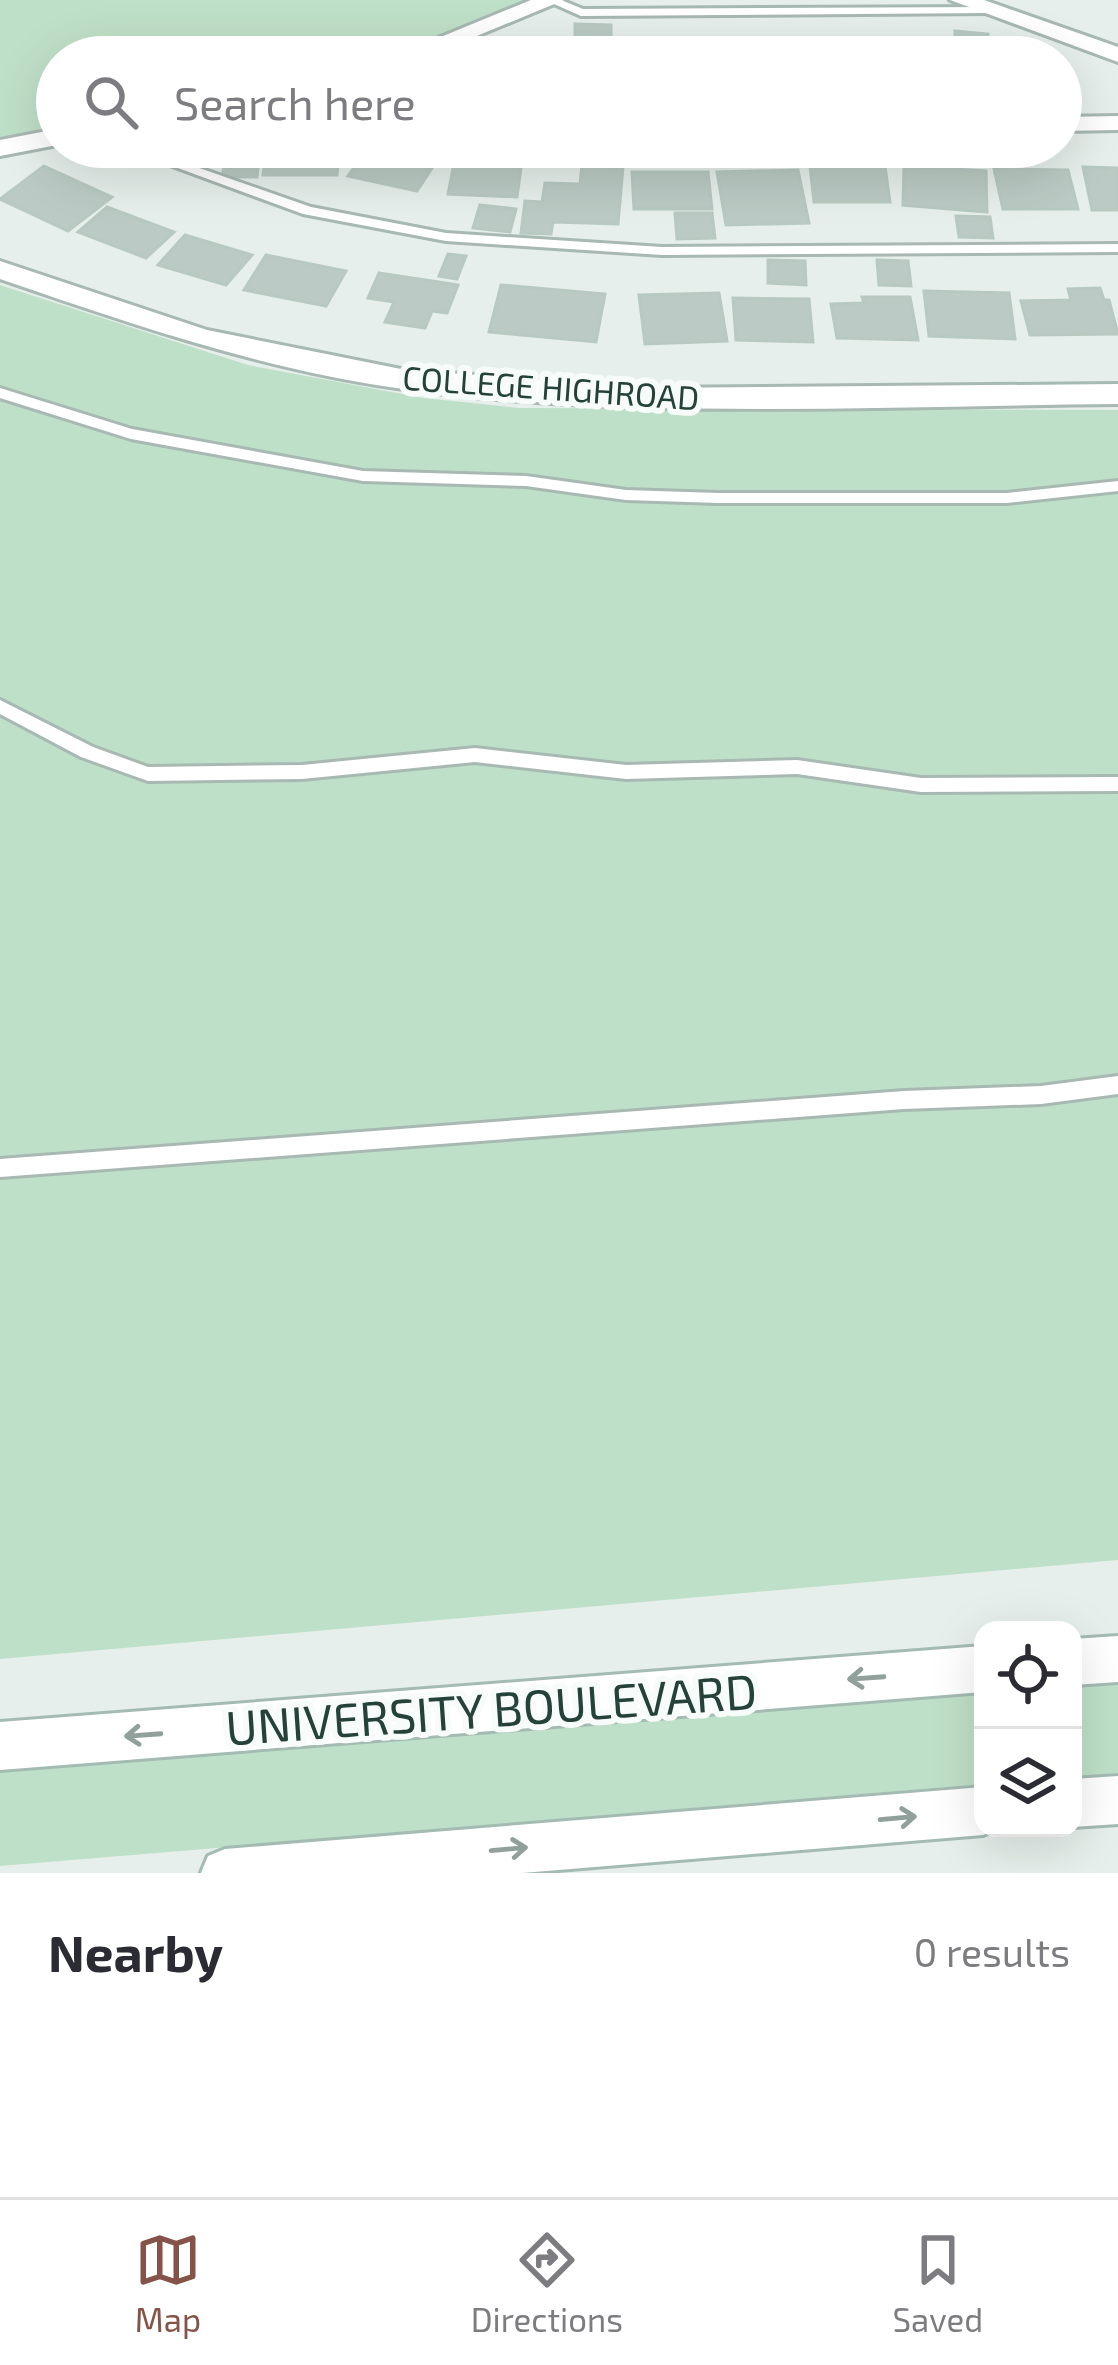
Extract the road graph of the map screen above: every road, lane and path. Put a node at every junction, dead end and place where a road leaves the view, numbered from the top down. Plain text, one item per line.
1 (552, 0) edge
2 (962, 0) edge
3 (992, 10) junction
4 (459, 36) edge
5 (1065, 36) edge
6 (1082, 42) edge
7 (1118, 55) edge
8 (1118, 123) edge
9 (1082, 124) edge
10 (36, 141) edge
11 (0, 148) edge
12 (185, 168) edge
13 (1118, 248) edge
14 (0, 270) edge
15 (0, 393) edge
16 (1118, 394) edge
17 (1118, 486) edge
18 (0, 706) edge
19 (1118, 784) edge
20 (1118, 1085) edge
21 (0, 1168) edge
22 (1118, 1659) edge
23 (1082, 1661) edge
24 (974, 1670) edge
25 (0, 1746) edge
26 (1118, 1800) edge
27 (1082, 1802) edge
28 (974, 1812) edge
29 (225, 1873) edge

1 - 3 lane
1 - 4 street
2 - 3 street
3 - 5 street
6 - 7 street
8 - 9 street
10 - 11 street
12 - 13 lane
14 - 16 street, COLLEGE HIGHROAD
15 - 17 lane
18 - 19 lane
20 - 21 lane
22 - 23 street
24 -> 25 street, UNIVERSITY BOULEVARD
26 - 27 street
29 -> 28 street

